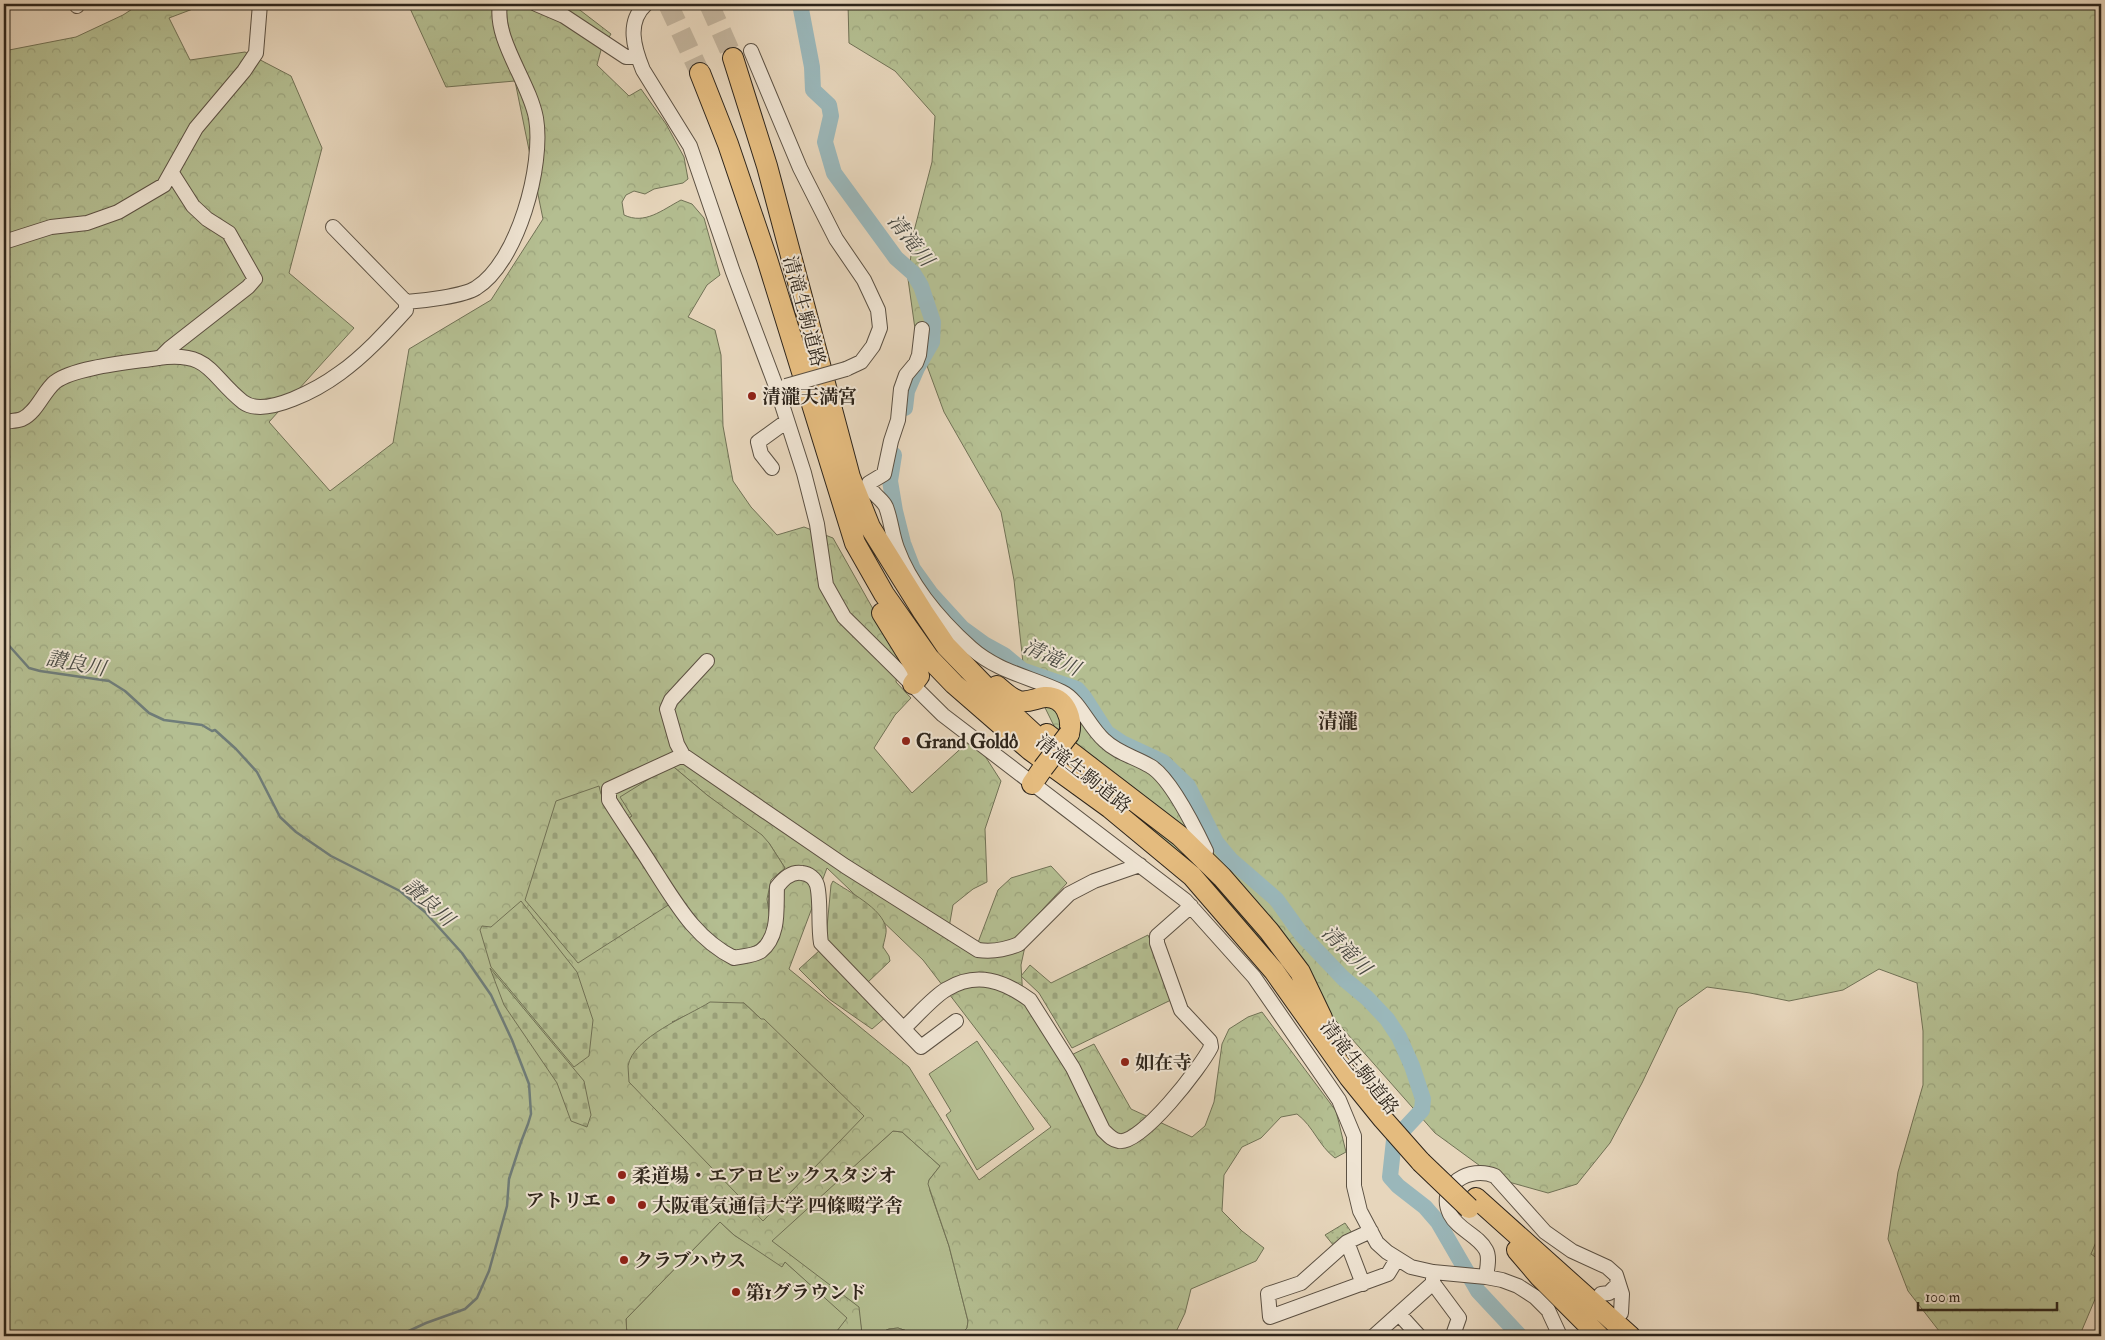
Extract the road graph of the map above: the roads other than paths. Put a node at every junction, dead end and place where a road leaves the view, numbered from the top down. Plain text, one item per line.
1 (260, 4) edge
2 (500, 4) edge
3 (536, 4) edge
4 (646, 4) edge
5 (742, 54) joint
6 (637, 57) junction
7 (700, 73) tunnel mouth
8 (172, 173) junction
9 (334, 227) dead end
10 (4, 242) edge
11 (406, 302) junction
12 (922, 329) dead end
13 (160, 358) junction
14 (782, 388) junction
15 (787, 421) junction
16 (4, 422) edge
17 (772, 468) dead end
18 (840, 491) junction
19 (923, 612) junction
20 (707, 661) dead end
21 (991, 682) junction
22 (913, 684) junction
23 (1033, 702) junction
24 (1035, 723) junction
25 (683, 754) junction
26 (1038, 776) junction
27 (1201, 855) junction
28 (1140, 865) junction
29 (1191, 906) junction
30 (1322, 1018) junction
31 (956, 1021) dead end
32 (904, 1028) junction
33 (1426, 1158) junction
34 (1473, 1203) junction
35 (1493, 1215) junction
36 (1370, 1231) junction
37 (1347, 1242) junction
38 (1517, 1250) junction
39 (1397, 1259) junction
40 (1437, 1276) junction
41 (1483, 1276) junction
42 (1363, 1284) junction
43 (1618, 1284) junction
44 (1601, 1294) junction
45 (1621, 1313) junction
46 (1399, 1314) junction
47 (1374, 1336) edge
48 (1419, 1336) edge
49 (1455, 1336) edge
50 (1560, 1336) edge
51 (1599, 1336) edge
52 (1613, 1336) edge
53 (1630, 1336) edge
54 (1646, 1336) edge

1 - 8 street
2 - 11 street
3 - 6 street
4 - 6 street
5 - 14 street, bridge
5 - 19 highway, 清滝生駒道路
6 - 14 street
7 - 18 highway, 清滝生駒道路
8 - 10 street
8 - 13 street
9 - 11 street
11 - 13 street
12 - 27 street
13 - 16 street
14 - 15 street
15 - 17 street
15 - 22 street
18 - 22 highway
18 - 33 highway, 清滝生駒道路
19 - 21 highway
19 - 30 highway, 清滝生駒道路
20 - 25 street
21 - 23 highway
21 - 24 highway
22 - 26 street
23 - 24 highway
23 - 26 highway, bridge
24 - 27 highway
25 - 28 street
25 - 32 street
26 - 28 street
27 - 30 highway
28 - 29 street
29 - 32 street
29 - 36 street
30 - 33 highway, 清滝生駒道路
31 - 32 street
33 - 34 highway, 清滝生駒道路
34 - 35 highway, 清滝生駒道路
34 - 38 highway, 清滝生駒道路
35 - 44 highway
35 - 53 highway, 清滝生駒道路
36 - 37 street
36 - 39 street
37 - 42 street
37 - 42 street
38 - 51 highway
38 - 52 highway, 清滝生駒道路
39 - 40 street
39 - 42 street
40 - 41 street
40 - 46 street
40 - 49 street
41 - 43 street
41 - 50 street
43 - 44 street
43 - 45 street
44 - 45 highway
45 - 54 highway
46 - 47 street
46 - 48 street

